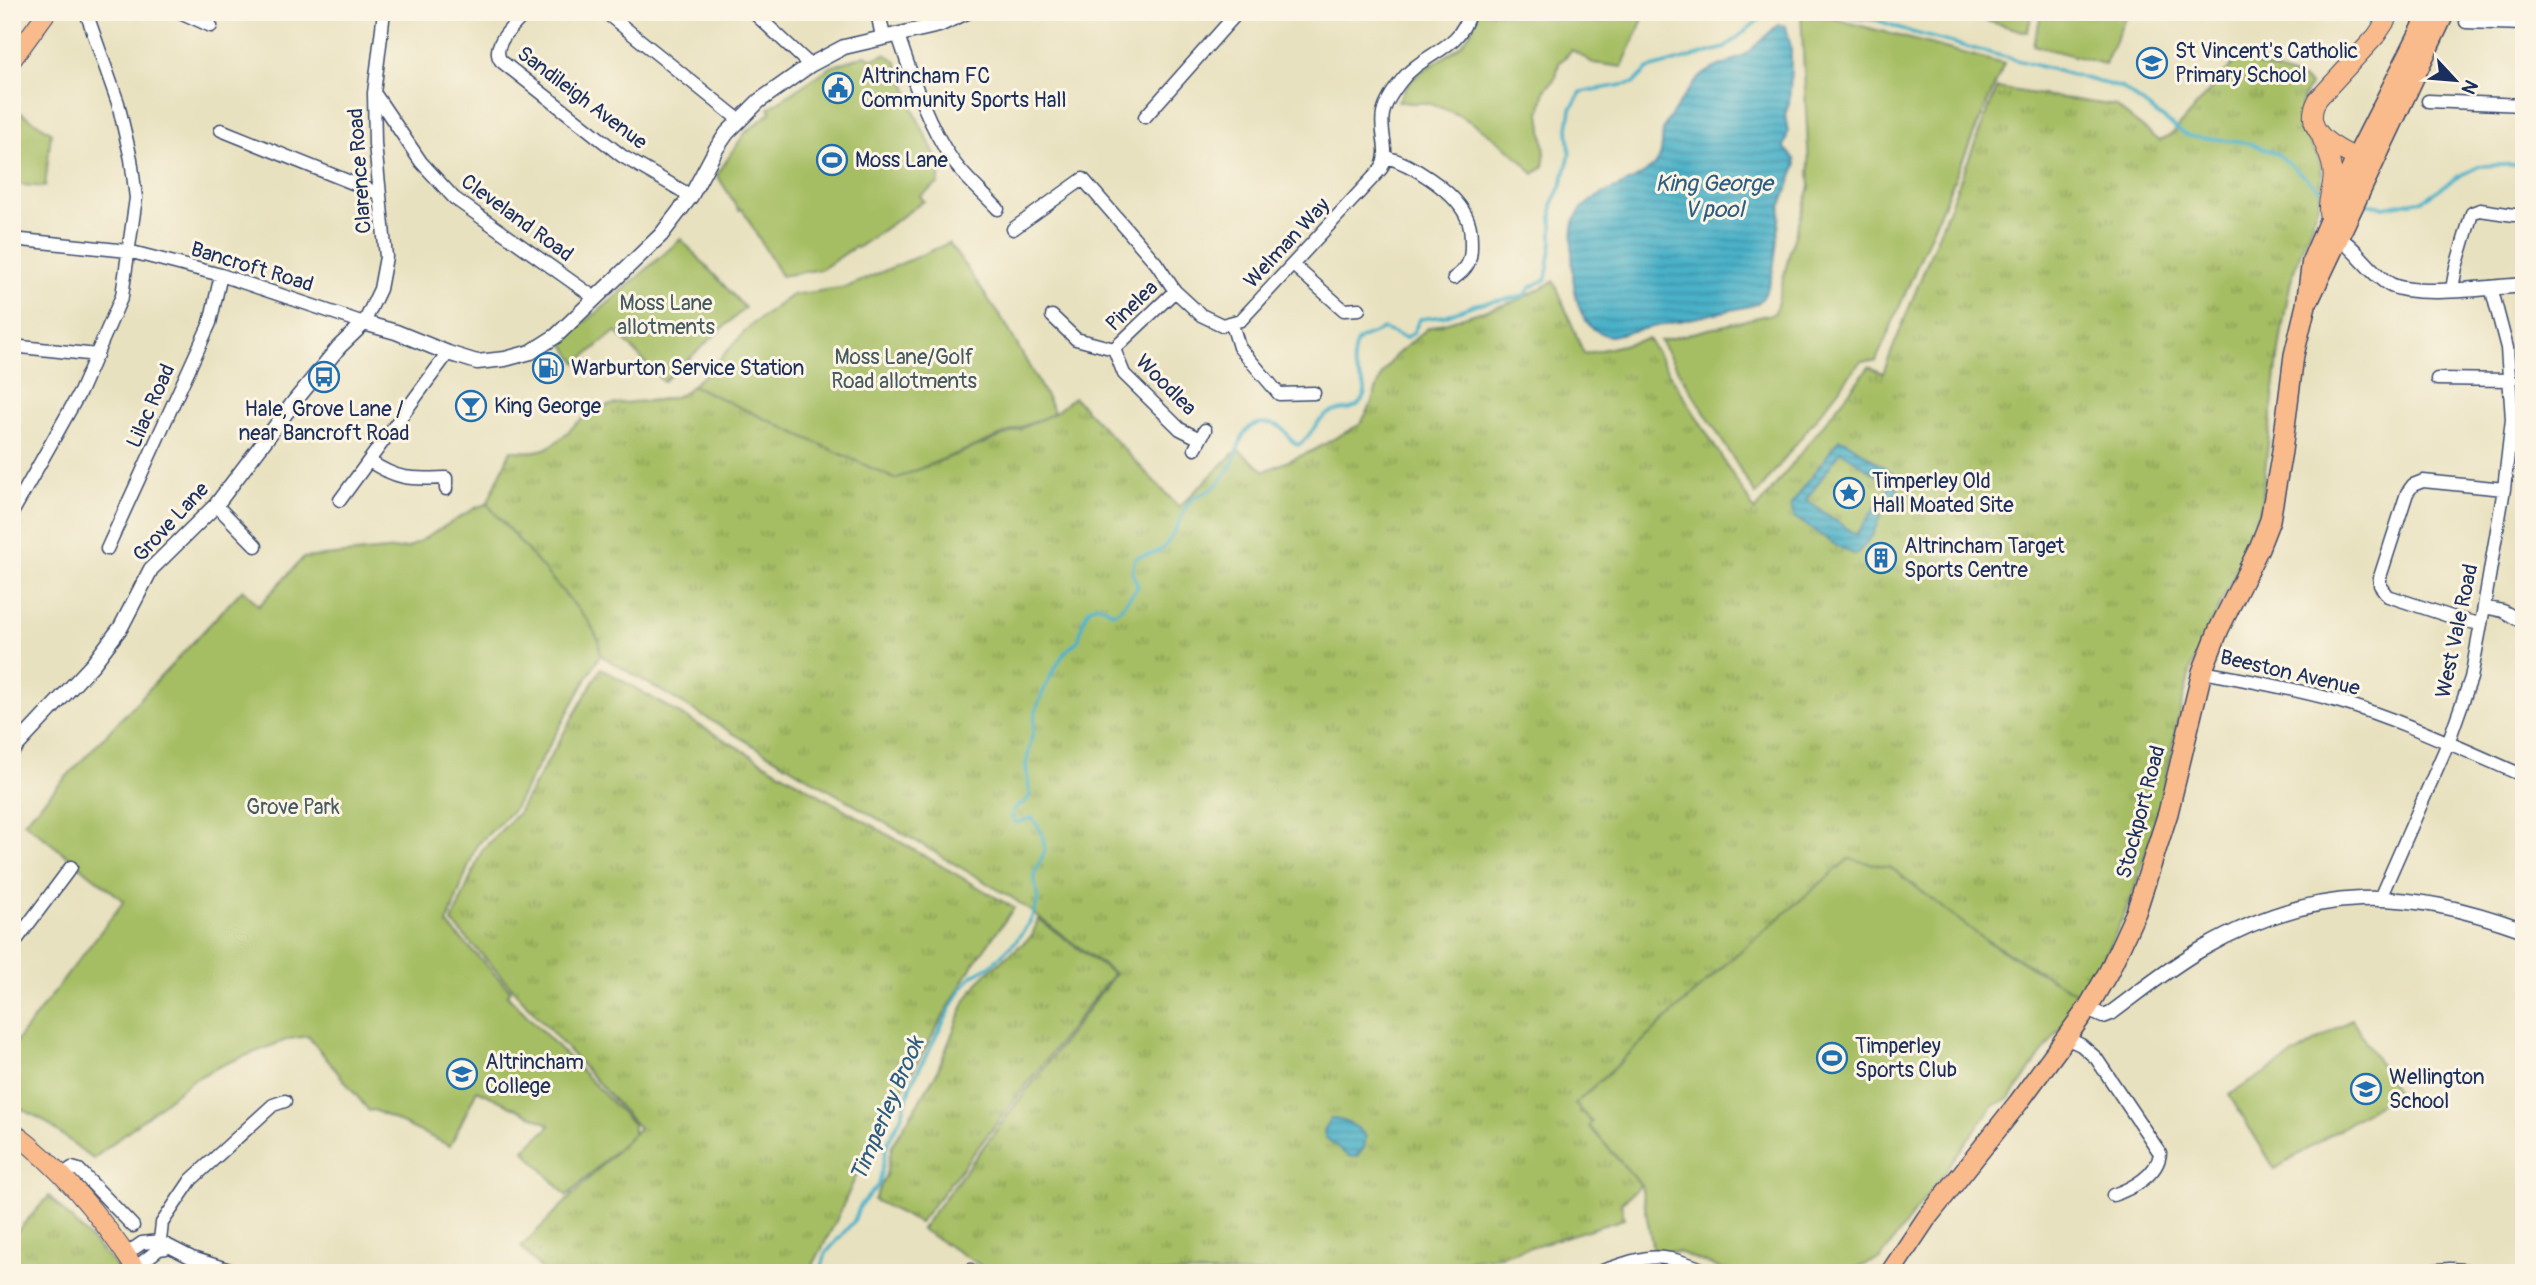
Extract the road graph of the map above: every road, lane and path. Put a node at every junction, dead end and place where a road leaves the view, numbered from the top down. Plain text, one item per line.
1 (47, 12) edge
2 (86, 12) edge
3 (384, 12) edge
4 (526, 12) edge
5 (605, 12) edge
6 (753, 12) edge
7 (878, 12) edge
8 (967, 12) edge
9 (1238, 12) edge
10 (1469, 12) edge
11 (2370, 12) edge
12 (2430, 12) edge
13 (2445, 12) edge
14 (184, 13) edge
15 (2389, 17) edge
16 (2466, 22) dead end
17 (2524, 24) edge
18 (211, 26) dead end
19 (898, 35) junction
20 (883, 37) junction
21 (12, 60) edge
22 (810, 65) junction
23 (374, 93) junction
24 (2428, 102) dead end
25 (2524, 104) edge
26 (1145, 117) dead end
27 (738, 119) junction
28 (221, 130) dead end
29 (2321, 137) junction
30 (1385, 158) junction
31 (2365, 162) junction
32 (380, 194) junction
33 (691, 196) junction
34 (998, 209) dead end
35 (2514, 215) dead end
36 (2330, 228) junction
37 (1013, 229) dead end
38 (12, 239) edge
39 (128, 251) junction
40 (1293, 265) junction
41 (221, 275) junction
42 (1454, 278) dead end
43 (2524, 285) edge
44 (2491, 287) junction
45 (2452, 289) junction
46 (1175, 291) junction
47 (595, 298) junction
48 (1359, 309) dead end
49 (1052, 316) dead end
50 (364, 323) junction
51 (1232, 324) junction
52 (12, 346) edge
53 (1114, 349) junction
54 (448, 353) junction
55 (97, 355) junction
56 (2437, 379) dead end
57 (2511, 380) junction
58 (1314, 393) dead end
59 (1200, 440) dead end
60 (2517, 442) edge
61 (369, 461) junction
62 (446, 489) dead end
63 (2504, 489) junction
64 (340, 500) dead end
65 (216, 505) junction
66 (12, 513) edge
67 (256, 546) dead end
68 (107, 549) dead end
69 (2484, 607) junction
70 (2524, 623) edge
71 (2481, 624) junction
72 (2202, 672) junction
73 (2448, 743) junction
74 (12, 751) edge
75 (2524, 776) edge
76 (71, 867) dead end
77 (2380, 898) junction
78 (2524, 930) edge
79 (12, 946) edge
80 (2087, 1009) junction
81 (2066, 1038) junction
82 (285, 1101) dead end
83 (12, 1131) edge
84 (62, 1175) junction
85 (2113, 1195) dead end
86 (133, 1226) dead end
87 (163, 1246) junction
88 (133, 1265) edge
89 (1892, 1271) edge
90 (2450, 1271) edge
91 (239, 1273) edge
92 (1597, 1273) edge
93 (1712, 1273) edge
94 (2416, 1273) edge
95 (2490, 1273) edge

1 - 21 main road
2 - 39 street
3 - 23 street, Clarence Road
4 - 33 street, Sandileigh Avenue
5 - 27 street
6 - 22 street
7 - 20 street
8 - 19 street
9 - 26 street
10 - 30 street
11 - 15 street
12 - 31 highway
13 - 31 highway
14 - 18 street
15 - 29 main road
16 - 17 street
19 - 20 street
19 - 34 street
20 - 22 street
22 - 27 street
23 - 32 street, Clarence Road
23 - 47 street, Cleveland Road
24 - 25 street
27 - 33 street
28 - 32 street
29 - 31 main road
29 - 36 main road
30 - 40 street, Welman Way
30 - 42 street
31 - 36 highway, Stockport Road
32 - 50 street, Clarence Road
33 - 47 street
35 - 45 street
36 - 45 street
36 - 72 highway, Stockport Road
37 - 46 street
38 - 39 street, Bancroft Road
39 - 41 street, Bancroft Road
39 - 55 street
40 - 48 street
40 - 51 street, Welman Way
41 - 50 street, Bancroft Road
41 - 68 street, Lilac Road
43 - 44 street
44 - 45 street
44 - 57 street, West Vale Road
46 - 51 street
46 - 53 street, Pinelea
47 - 54 street
49 - 53 street
50 - 54 street
50 - 65 street, Grove Lane
51 - 58 street
52 - 55 street
53 - 59 street, Woodlea
54 - 61 street
55 - 66 street
56 - 57 street
57 - 60 street, West Vale Road
60 - 63 street, West Vale Road
61 - 62 street
61 - 64 street
63 - 69 street, West Vale Road
63 - 71 street
65 - 67 street
65 - 74 street, Grove Lane
69 - 70 street
69 - 71 street, West Vale Road
71 - 73 street, West Vale Road
72 - 73 street, Beeston Avenue
72 - 80 highway, Stockport Road
73 - 75 street, Beeston Avenue
73 - 77 street, West Vale Road
76 - 79 street
77 - 78 street
77 - 80 street
80 - 81 highway, Stockport Road
81 - 85 street
81 - 89 highway, Stockport Road
82 - 87 street
83 - 84 main road
84 - 86 street
84 - 88 main road
87 - 88 street
87 - 91 street
90 - 94 street
90 - 95 street
92 - 93 street

